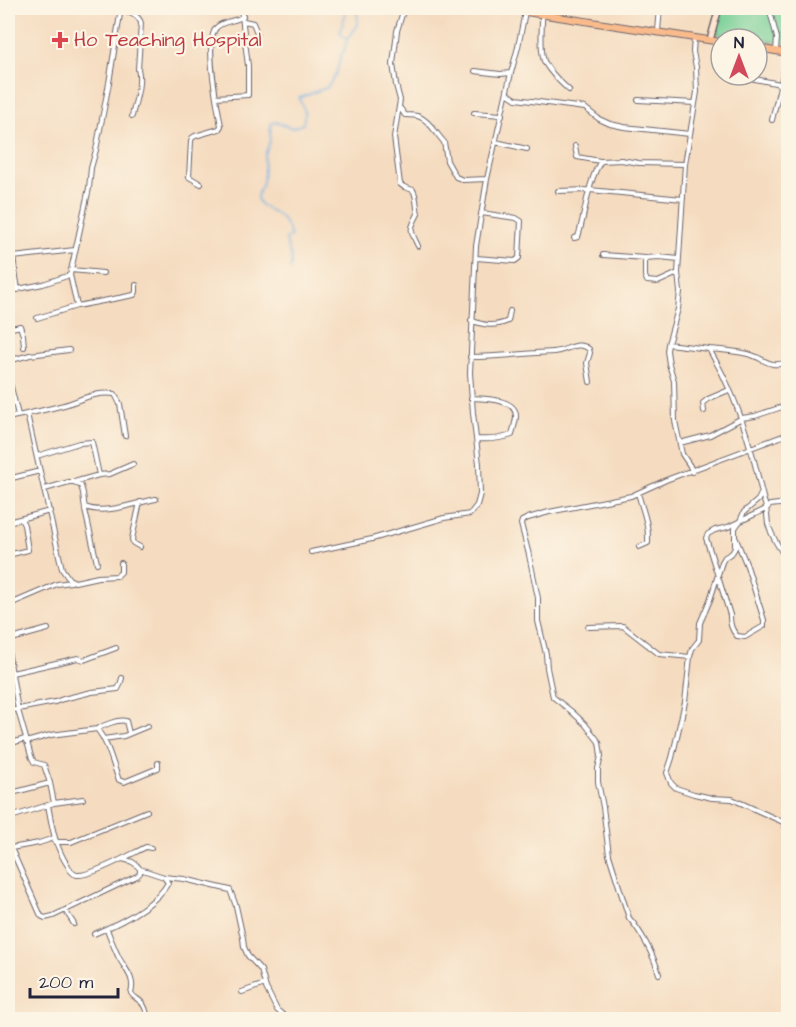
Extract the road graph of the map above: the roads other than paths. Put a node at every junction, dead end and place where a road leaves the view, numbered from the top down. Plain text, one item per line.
1 (121, 8) edge
2 (242, 8) edge
3 (404, 8) edge
4 (500, 8) edge
5 (660, 8) edge
6 (719, 8) edge
7 (769, 8) edge
8 (516, 9) edge
9 (543, 10) edge
10 (525, 11) junction
11 (243, 18) junction
12 (714, 27) edge
13 (658, 31) junction
14 (256, 33) dead end
15 (694, 37) junction
16 (709, 40) edge
17 (769, 50) edge
18 (776, 51) junction
19 (788, 53) edge
20 (475, 71) dead end
21 (511, 73) junction
22 (769, 82) edge
23 (780, 84) junction
24 (569, 90) dead end
25 (507, 93) junction
26 (216, 97) junction
27 (638, 100) dead end
28 (695, 103) junction
29 (399, 108) junction
30 (474, 112) dead end
31 (502, 115) junction
32 (132, 116) dead end
33 (772, 120) dead end
34 (690, 134) junction
35 (496, 142) junction
36 (575, 146) dead end
37 (527, 149) dead end
38 (601, 161) junction
39 (685, 164) junction
40 (487, 179) junction
41 (201, 184) dead end
42 (590, 190) junction
43 (558, 191) dead end
44 (683, 199) junction
45 (481, 213) junction
46 (574, 238) dead end
47 (8, 244) edge
48 (418, 246) dead end
49 (75, 249) junction
50 (603, 255) dead end
51 (13, 257) junction
52 (476, 258) junction
53 (645, 258) junction
54 (679, 259) junction
55 (71, 273) junction
56 (103, 273) dead end
57 (678, 273) junction
58 (136, 285) dead end
59 (18, 290) junction
60 (8, 291) edge
61 (77, 306) junction
62 (510, 311) dead end
63 (37, 318) dead end
64 (471, 320) junction
65 (8, 329) edge
66 (668, 344) junction
67 (24, 347) dead end
68 (710, 349) junction
69 (69, 350) dead end
70 (470, 357) junction
71 (8, 361) edge
72 (789, 362) edge
73 (8, 375) edge
74 (590, 382) dead end
75 (729, 390) junction
76 (9, 392) edge
77 (471, 398) junction
78 (789, 405) edge
79 (704, 411) dead end
80 (27, 414) junction
81 (18, 416) junction
82 (8, 418) edge
83 (742, 418) junction
84 (789, 434) edge
85 (126, 436) dead end
86 (477, 439) junction
87 (680, 443) junction
88 (751, 449) junction
89 (37, 456) junction
90 (133, 464) dead end
91 (40, 471) junction
92 (692, 472) junction
93 (99, 475) junction
94 (8, 479) edge
95 (74, 482) junction
96 (45, 489) junction
97 (638, 493) junction
98 (761, 494) junction
99 (156, 499) dead end
100 (140, 502) junction
101 (789, 503) edge
102 (85, 507) junction
103 (766, 509) junction
104 (50, 511) junction
105 (21, 519) junction
106 (740, 521) junction
107 (8, 522) edge
108 (736, 538) junction
109 (140, 547) dead end
110 (639, 547) dead end
111 (311, 552) dead end
112 (8, 555) edge
113 (789, 560) edge
114 (97, 563) dead end
115 (121, 563) dead end
116 (718, 576) junction
117 (71, 582) junction
118 (8, 605) edge
119 (588, 627) dead end
120 (48, 629) dead end
121 (8, 640) edge
122 (116, 648) dead end
123 (8, 650) edge
124 (690, 657) junction
125 (12, 673) junction
126 (122, 678) dead end
127 (18, 710) junction
128 (8, 711) edge
129 (148, 726) dead end
130 (97, 729) junction
131 (129, 733) junction
132 (104, 739) junction
133 (26, 741) junction
134 (8, 744) edge
135 (159, 763) dead end
136 (50, 783) junction
137 (8, 795) edge
138 (82, 799) dead end
139 (54, 803) junction
140 (48, 805) junction
141 (147, 811) dead end
142 (8, 818) edge
143 (789, 833) edge
144 (54, 840) junction
145 (8, 843) edge
146 (11, 848) junction
147 (151, 848) dead end
148 (122, 859) junction
149 (140, 869) junction
150 (164, 877) junction
151 (65, 910) junction
152 (74, 924) dead end
153 (107, 928) junction
154 (94, 934) dead end
155 (659, 974) dead end
156 (265, 984) junction
157 (242, 992) dead end
158 (147, 1020) edge
159 (289, 1020) edge

1 - 32 street
1 - 49 street
2 - 11 street
3 - 29 street
4 - 8 main road
5 - 13 street
6 - 12 street
7 - 18 street
8 - 10 main road
9 - 10 main road
9 - 13 main road
9 - 24 street
10 - 21 street
11 - 14 street
11 - 26 street
11 - 26 street
13 - 15 main road
15 - 16 main road
15 - 28 street
17 - 18 main road
18 - 19 main road
19 - 23 street
20 - 21 street
21 - 25 street
22 - 23 street
23 - 33 street
25 - 31 street
25 - 34 street
26 - 41 street
27 - 28 street
28 - 34 street
29 - 40 street
29 - 48 street
30 - 31 street
31 - 35 street
34 - 39 street
35 - 37 street
35 - 40 street
36 - 38 street
38 - 39 street
38 - 42 street
39 - 44 street
40 - 45 street
42 - 43 street
42 - 44 street
42 - 46 street
44 - 54 street
45 - 52 street
45 - 52 street
47 - 51 street
49 - 51 street
49 - 55 street
50 - 53 street
51 - 59 street
52 - 64 street
53 - 54 street
53 - 57 street
54 - 57 street
55 - 56 street
55 - 59 street
55 - 61 street
57 - 66 street
58 - 61 street
59 - 60 street
61 - 63 street
62 - 64 street
64 - 70 street
65 - 67 street
66 - 68 street
66 - 87 street
68 - 72 street
68 - 75 street
69 - 71 street
70 - 74 street
70 - 77 street
73 - 76 street
75 - 79 street
75 - 83 street
76 - 81 street
77 - 86 street
77 - 86 street
78 - 83 street
80 - 81 street
80 - 85 street
80 - 89 street
81 - 82 street
83 - 87 street
83 - 88 street
84 - 88 street
86 - 111 street
87 - 92 street
88 - 92 street
88 - 98 street
89 - 91 street
89 - 93 street
90 - 93 street
91 - 94 street
91 - 96 street
92 - 97 street
93 - 95 street
95 - 96 street
95 - 102 street
96 - 104 street
97 - 110 street
97 - 155 street
98 - 103 street
98 - 106 street
99 - 100 street
100 - 102 street
100 - 109 street
101 - 103 street
102 - 114 street
103 - 106 street
103 - 113 street
104 - 105 street
104 - 117 street
105 - 107 street
105 - 112 street
106 - 108 street
106 - 116 street
108 - 116 street
108 - 116 street
115 - 117 street
116 - 124 street
117 - 118 street
119 - 124 street
120 - 121 street
122 - 125 street
123 - 125 street
124 - 143 street
125 - 127 street
126 - 127 street
127 - 128 street
127 - 133 street
129 - 131 street
130 - 131 street
130 - 132 street
130 - 133 street
131 - 132 street
132 - 135 street
133 - 134 street
133 - 136 street
136 - 137 street
136 - 139 street
138 - 139 street
139 - 140 street
140 - 142 street
140 - 144 street
141 - 144 street
144 - 146 street
144 - 148 street
145 - 146 street
146 - 151 street
147 - 148 street
148 - 149 street
149 - 150 street
149 - 151 street
150 - 153 street
150 - 156 street
151 - 152 street
153 - 154 street
153 - 158 street
156 - 157 street
156 - 159 street

